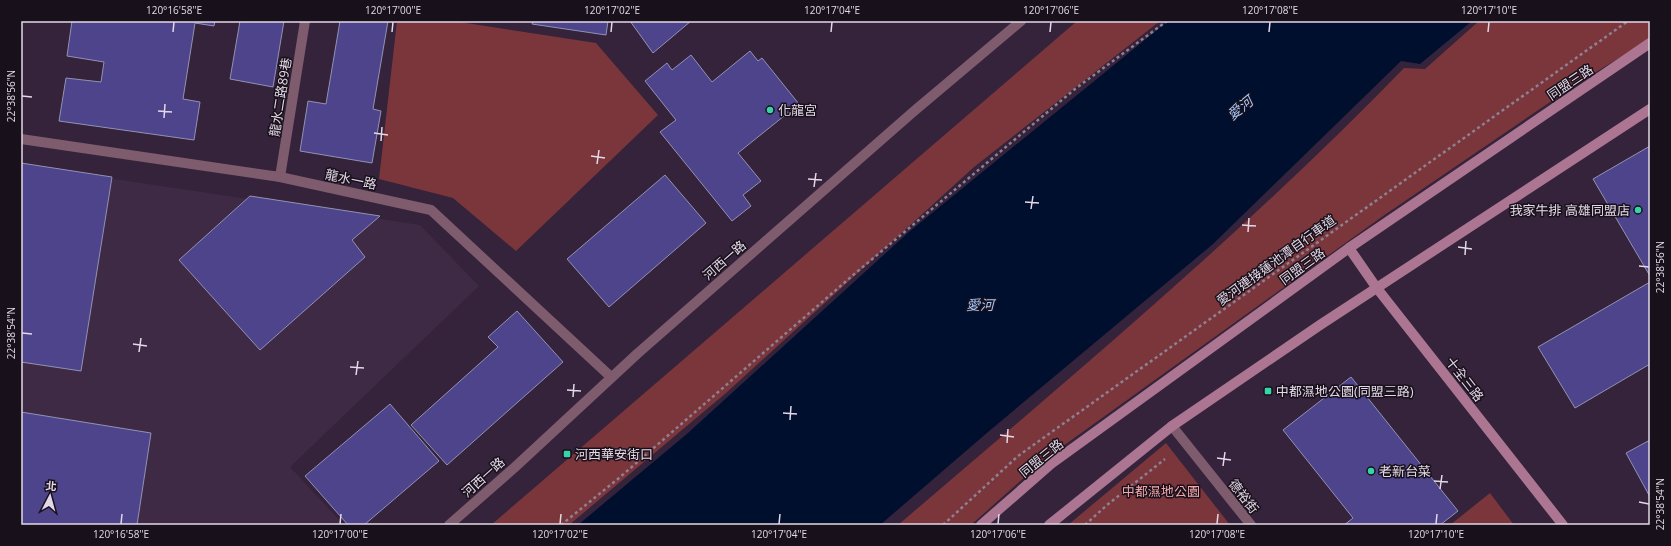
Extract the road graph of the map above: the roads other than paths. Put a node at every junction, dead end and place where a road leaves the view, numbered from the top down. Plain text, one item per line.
1 (305, 21) edge
2 (1020, 21) edge
3 (1650, 43) edge
4 (1650, 109) edge
5 (21, 139) edge
6 (280, 176) junction
7 (1348, 248) junction
8 (1376, 288) junction
9 (611, 377) junction
10 (1172, 426) junction
11 (449, 525) edge
12 (981, 525) edge
13 (1048, 525) edge
14 (1250, 525) edge
15 (1563, 525) edge

1 - 6 street, 龍水二路89巷
2 - 9 street, 河西一路
3 - 7 street, 同盟三路
4 - 8 street
5 - 6 street, 龍水一路
6 - 9 street, 龍水一路
7 - 8 street, 十全三路
7 - 12 street, 同盟三路
8 - 10 street
8 - 15 street, 十全三路
9 - 11 street, 河西一路
10 - 13 street
10 - 14 street, 德裕街

